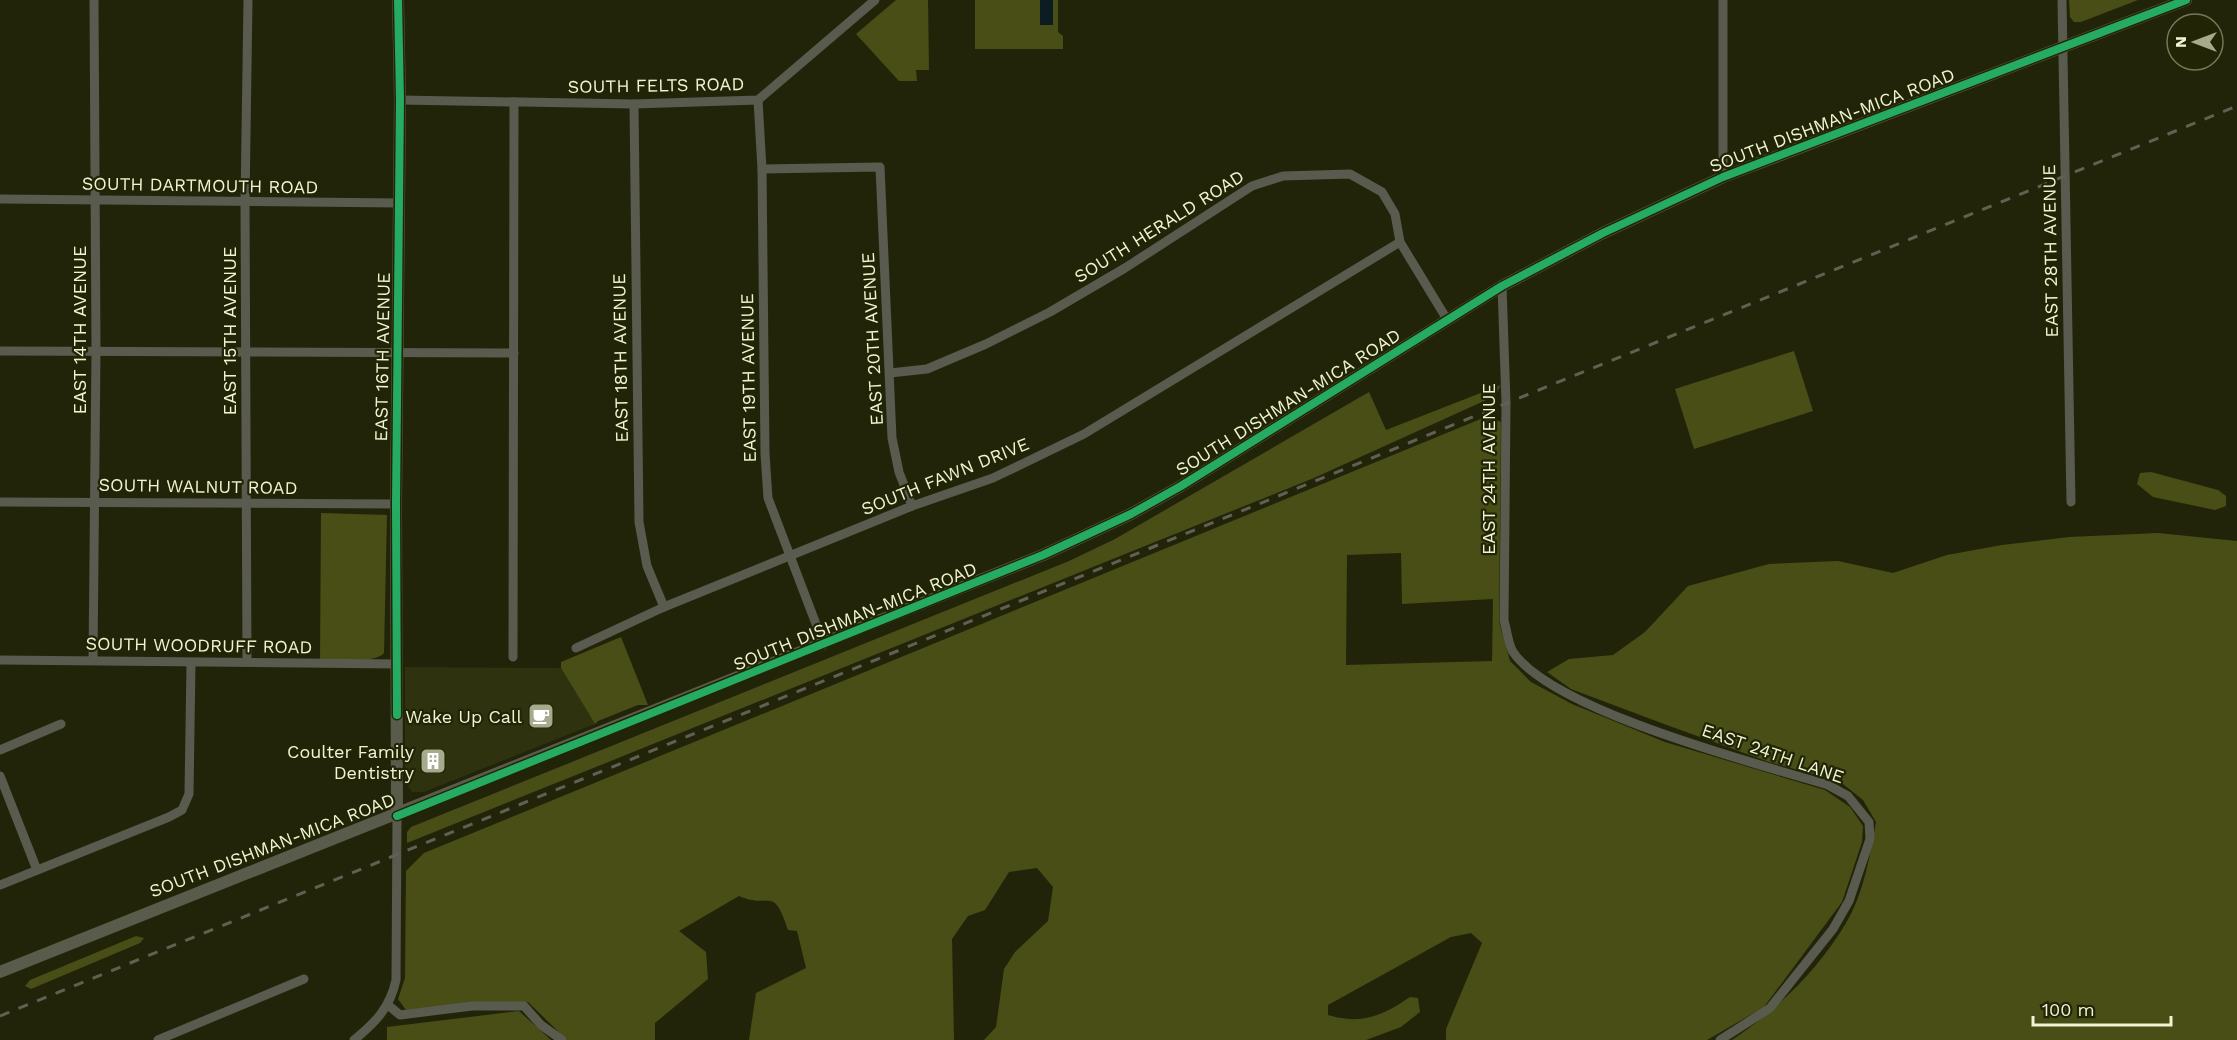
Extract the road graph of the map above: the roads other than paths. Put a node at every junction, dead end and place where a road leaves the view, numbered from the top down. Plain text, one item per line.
1 (94, 0) edge
2 (248, 0) edge
3 (398, 0) edge
4 (875, 0) edge
5 (1723, 0) edge
6 (2062, 0) edge
7 (2186, 0) edge
8 (2062, 48) junction
9 (400, 100) junction
10 (758, 100) junction
11 (514, 102) junction
12 (634, 104) junction
13 (762, 169) junction
14 (1724, 177) junction
15 (0, 200) edge
16 (95, 200) junction
17 (245, 202) junction
18 (400, 203) junction
19 (1400, 242) junction
20 (1502, 286) junction
21 (1448, 321) junction
22 (96, 350) junction
23 (0, 351) edge
24 (397, 351) junction
25 (246, 352) junction
26 (514, 353) junction
27 (890, 373) junction
28 (0, 502) edge
29 (94, 502) junction
30 (2071, 502) dead end
31 (245, 503) junction
32 (396, 504) junction
33 (912, 506) junction
34 (790, 558) junction
35 (664, 607) junction
36 (824, 645) junction
37 (576, 648) dead end
38 (1512, 650) joint
39 (513, 657) dead end
40 (0, 660) edge
41 (93, 660) junction
42 (247, 662) junction
43 (191, 663) junction
44 (397, 664) junction
45 (62, 724) dead end
46 (0, 750) edge
47 (0, 776) edge
48 (397, 816) junction
49 (36, 870) junction
50 (0, 885) edge
51 (0, 972) edge
52 (304, 979) dead end
53 (388, 1005) junction
54 (180, 1036) edge
55 (158, 1040) edge
56 (354, 1040) edge
57 (562, 1040) edge
58 (1720, 1040) edge

1 - 16 street, EAST 14TH AVENUE
2 - 17 street, EAST 15TH AVENUE
3 - 9 main road, EAST 16TH AVENUE
4 - 10 street, SOUTH FELTS ROAD
5 - 14 street
6 - 8 street, EAST 28TH AVENUE
7 - 8 main road, SOUTH DISHMAN-MICA ROAD
8 - 14 main road, SOUTH DISHMAN-MICA ROAD
8 - 30 street, EAST 28TH AVENUE
9 - 11 street, SOUTH FELTS ROAD
9 - 18 main road, EAST 16TH AVENUE
10 - 12 street, SOUTH FELTS ROAD
10 - 13 street, EAST 19TH AVENUE
11 - 12 street, SOUTH FELTS ROAD
11 - 26 street
12 - 35 street, EAST 18TH AVENUE
13 - 27 street, EAST 20TH AVENUE
13 - 34 street, EAST 19TH AVENUE
14 - 20 main road, SOUTH DISHMAN-MICA ROAD
15 - 16 street, SOUTH DARTMOUTH ROAD
16 - 17 street, SOUTH DARTMOUTH ROAD
16 - 22 street, EAST 14TH AVENUE
17 - 18 street, SOUTH DARTMOUTH ROAD
17 - 25 street, EAST 15TH AVENUE
18 - 24 main road, EAST 16TH AVENUE
19 - 21 street, SOUTH HERALD ROAD
19 - 27 street, SOUTH HERALD ROAD
19 - 33 street, SOUTH FAWN DRIVE
20 - 21 main road, SOUTH DISHMAN-MICA ROAD
20 - 38 street, EAST 24TH AVENUE
21 - 36 main road, SOUTH DISHMAN-MICA ROAD
22 - 23 street
22 - 25 street
22 - 29 street, EAST 14TH AVENUE
24 - 25 street
24 - 26 street
24 - 32 main road, EAST 16TH AVENUE
25 - 31 street, EAST 15TH AVENUE
26 - 39 street
27 - 33 street, EAST 20TH AVENUE
28 - 29 street, SOUTH WALNUT ROAD
29 - 31 street, SOUTH WALNUT ROAD
29 - 41 street, EAST 14TH AVENUE
31 - 32 street, SOUTH WALNUT ROAD
31 - 42 street, EAST 15TH AVENUE
32 - 44 main road, EAST 16TH AVENUE
33 - 34 street, SOUTH FAWN DRIVE
34 - 35 street, SOUTH FAWN DRIVE
34 - 36 street, EAST 19TH AVENUE
35 - 37 street, SOUTH FAWN DRIVE
36 - 48 main road, SOUTH DISHMAN-MICA ROAD
38 - 58 street, EAST 24TH LANE
40 - 41 street, SOUTH WOODRUFF ROAD
41 - 43 street, SOUTH WOODRUFF ROAD
42 - 43 street, SOUTH WOODRUFF ROAD
42 - 44 street, SOUTH WOODRUFF ROAD
43 - 49 street
44 - 48 main road, EAST 16TH AVENUE
45 - 46 street
47 - 49 street
48 - 51 main road, SOUTH DISHMAN-MICA ROAD
48 - 53 street, EAST 16TH AVENUE
49 - 50 street
52 - 54 street
53 - 56 street
53 - 57 street
54 - 55 street

